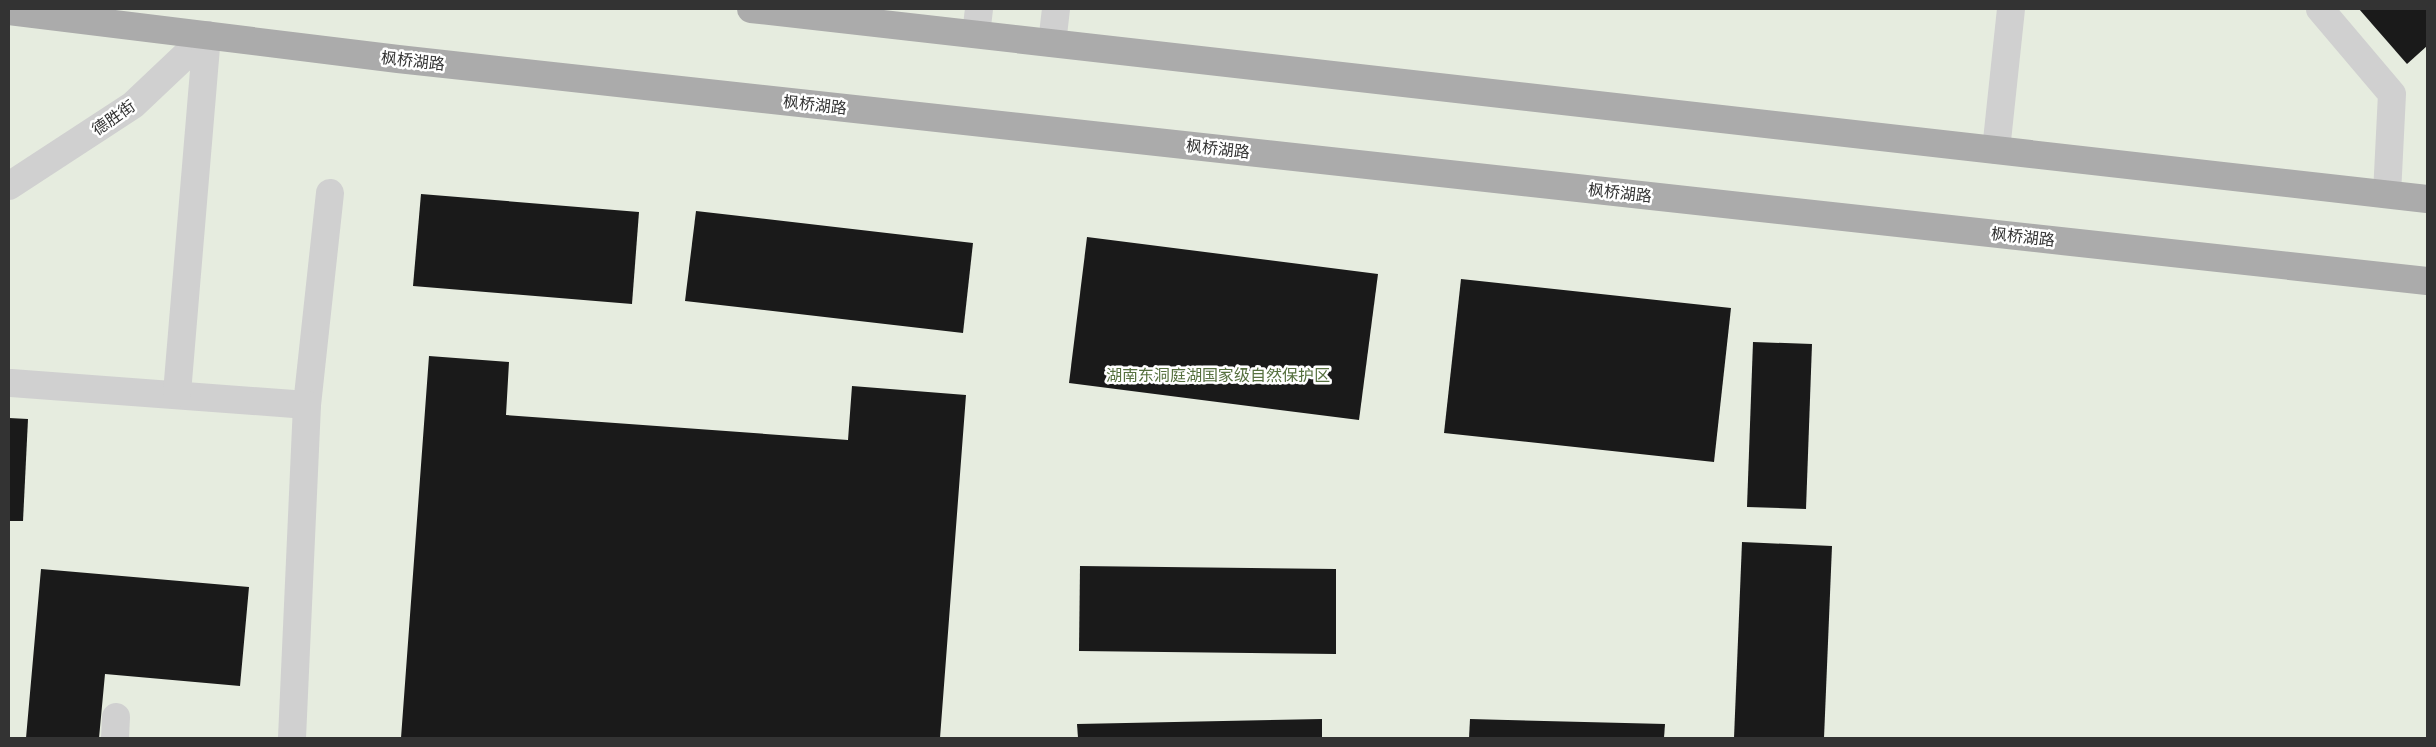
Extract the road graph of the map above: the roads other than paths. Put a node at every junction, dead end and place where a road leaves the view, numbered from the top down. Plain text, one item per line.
1 (751, 9) edge
2 (1056, 9) edge
3 (2011, 9) edge
4 (2320, 9) edge
5 (9, 11) edge
6 (978, 21) edge
7 (207, 35) junction
8 (1052, 43) junction
9 (1996, 150) junction
10 (9, 186) edge
11 (330, 193) dead end
12 (2387, 194) junction
13 (2427, 199) edge
14 (2427, 281) edge
15 (11, 383) dead end
16 (177, 393) junction
17 (307, 405) junction
18 (292, 738) edge

1 - 6 main road
2 - 8 street
3 - 9 street
4 - 12 street
5 - 7 main road, 枫桥湖路
6 - 8 main road
7 - 10 street, 德胜街
7 - 14 main road, 枫桥湖路
7 - 16 street
8 - 9 main road
9 - 12 main road
11 - 17 street
12 - 13 main road
15 - 16 street
16 - 17 street
17 - 18 street

